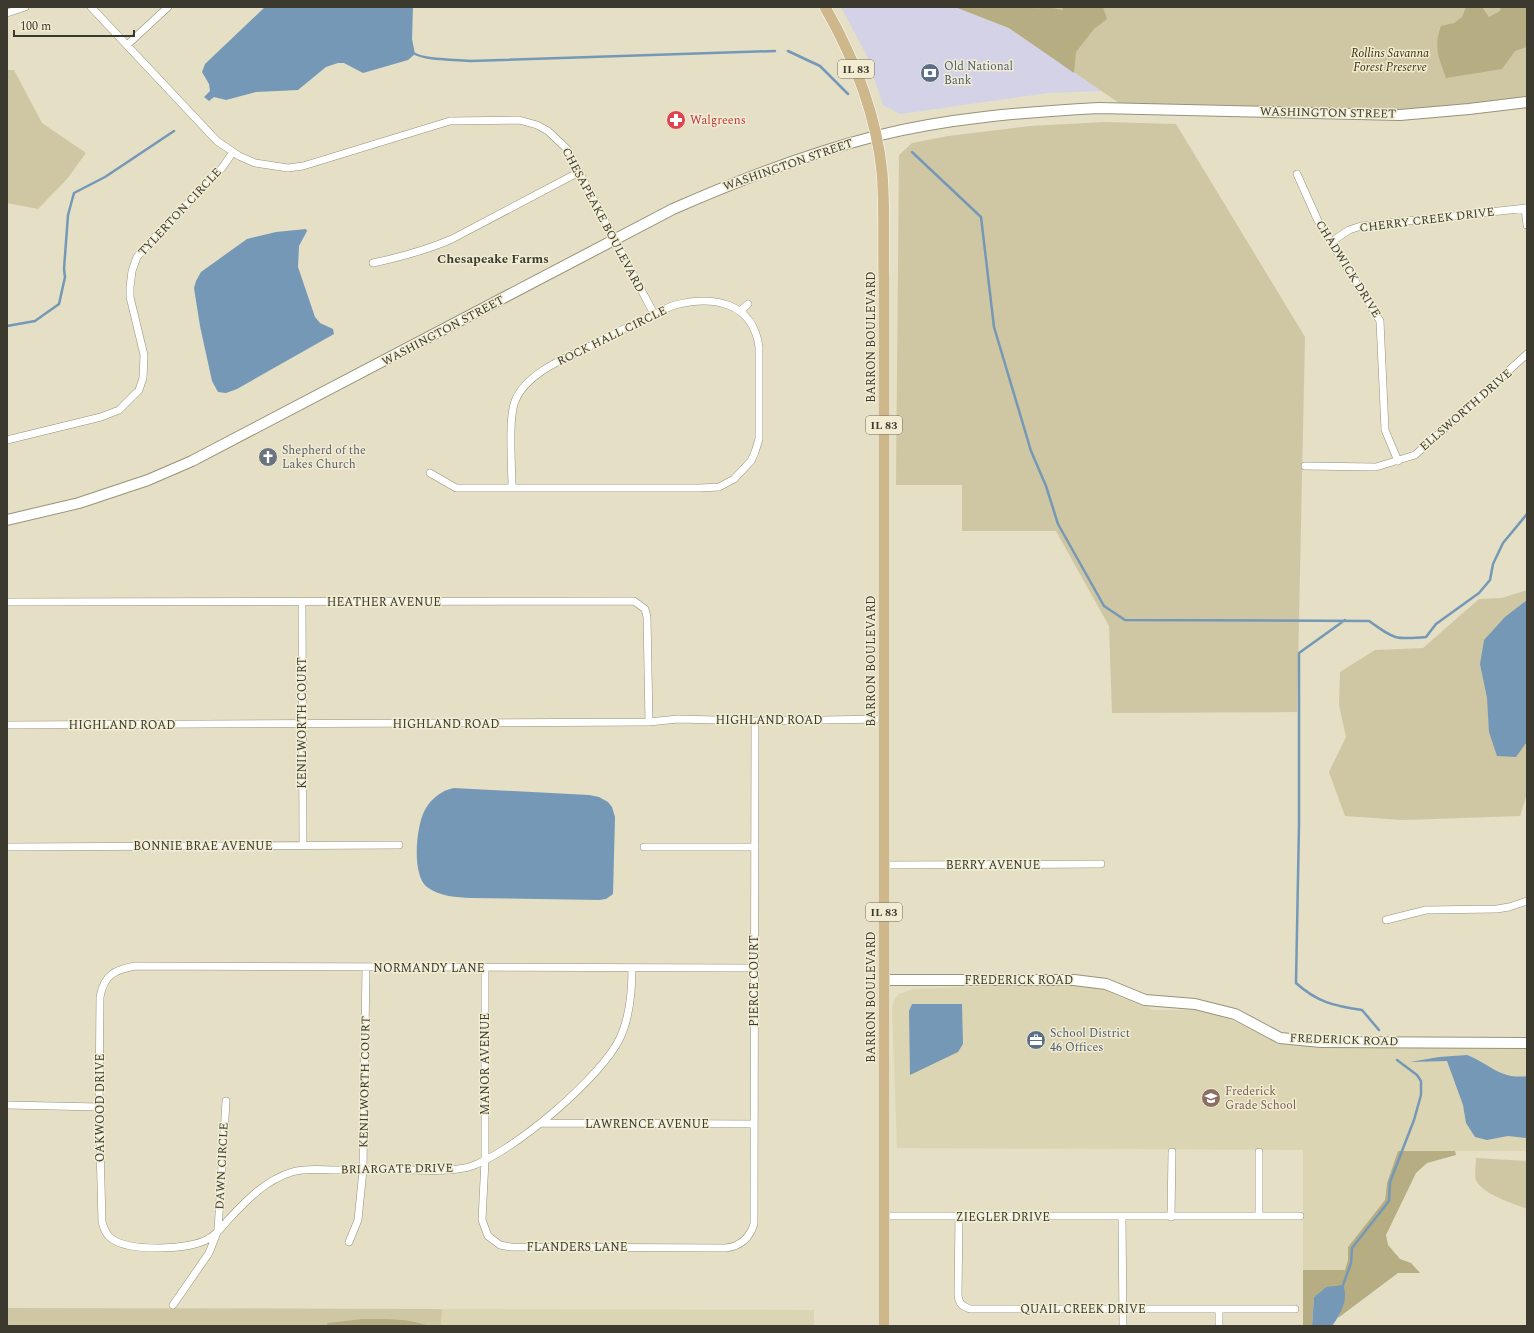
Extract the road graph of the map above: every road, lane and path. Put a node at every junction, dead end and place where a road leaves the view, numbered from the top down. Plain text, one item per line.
1 (25, 7) edge
2 (91, 7) edge
3 (168, 7) edge
4 (825, 7) edge
5 (7, 13) edge
6 (127, 45) junction
7 (1527, 102) edge
8 (876, 136) junction
9 (233, 152) junction
10 (579, 172) junction
11 (1296, 174) dead end
12 (1526, 208) edge
13 (1527, 224) edge
14 (615, 241) junction
15 (1331, 242) junction
16 (373, 263) dead end
17 (748, 304) dead end
18 (740, 311) junction
19 (654, 314) junction
20 (1527, 354) edge
21 (7, 440) edge
22 (1398, 461) junction
23 (1305, 466) dead end
24 (430, 473) dead end
25 (512, 488) junction
26 (7, 520) edge
27 (7, 602) edge
28 (302, 602) junction
29 (884, 719) junction
30 (755, 721) junction
31 (649, 722) junction
32 (302, 724) junction
33 (7, 725) edge
34 (303, 845) junction
35 (399, 845) dead end
36 (7, 847) edge
37 (644, 847) dead end
38 (755, 847) junction
39 (1101, 864) dead end
40 (884, 865) junction
41 (1527, 901) edge
42 (1386, 920) dead end
43 (366, 968) junction
44 (485, 968) junction
45 (632, 968) junction
46 (753, 968) junction
47 (108, 977) joint
48 (884, 980) junction
49 (1527, 1043) edge
50 (226, 1101) dead end
51 (7, 1105) edge
52 (99, 1107) junction
53 (541, 1123) junction
54 (754, 1124) junction
55 (1172, 1152) dead end
56 (1259, 1152) dead end
57 (485, 1160) junction
58 (364, 1170) junction
59 (884, 1216) junction
60 (958, 1216) junction
61 (1259, 1216) junction
62 (1300, 1216) dead end
63 (1122, 1217) junction
64 (1171, 1217) junction
65 (218, 1230) junction
66 (111, 1239) joint
67 (745, 1240) joint
68 (349, 1242) dead end
69 (173, 1305) dead end
70 (1123, 1309) junction
71 (1295, 1309) dead end
72 (1219, 1310) junction
73 (884, 1326) edge
74 (1123, 1326) edge
75 (1219, 1326) edge

1 - 5 street
2 - 6 street, CHESAPEAKE BOULEVARD
3 - 6 street
4 - 8 main road, BARRON BOULEVARD / IL 83
6 - 9 street, CHESAPEAKE BOULEVARD
7 - 8 main road, WASHINGTON STREET
8 - 14 main road, WASHINGTON STREET
8 - 29 main road, BARRON BOULEVARD / IL 83
9 - 10 street, CHESAPEAKE BOULEVARD
9 - 21 street, TYLERTON CIRCLE
10 - 14 street, CHESAPEAKE BOULEVARD
10 - 16 street
11 - 15 street, CHADWICK DRIVE
12 - 13 street
12 - 15 street, CHERRY CREEK DRIVE
14 - 19 street, CHESAPEAKE BOULEVARD
14 - 26 main road, WASHINGTON STREET
15 - 22 street, CHADWICK DRIVE
17 - 18 street
18 - 19 street, ROCK HALL CIRCLE
18 - 25 street, ROCK HALL CIRCLE
19 - 25 street, ROCK HALL CIRCLE
20 - 22 street, ELLSWORTH DRIVE
22 - 23 street, ELLSWORTH DRIVE
24 - 25 street
27 - 28 street, HEATHER AVENUE
28 - 31 street, HEATHER AVENUE
28 - 32 street, KENILWORTH COURT
29 - 30 street, HIGHLAND ROAD
29 - 40 main road, BARRON BOULEVARD / IL 83
30 - 31 street, HIGHLAND ROAD
30 - 38 street, PIERCE COURT
31 - 32 street, HIGHLAND ROAD
32 - 33 street, HIGHLAND ROAD
32 - 34 street, KENILWORTH COURT
34 - 35 street, BONNIE BRAE AVENUE
34 - 36 street, BONNIE BRAE AVENUE
37 - 38 street
38 - 46 street, PIERCE COURT
39 - 40 street, BERRY AVENUE
40 - 48 main road, BARRON BOULEVARD / IL 83
41 - 42 street
43 - 44 street, NORMANDY LANE
43 - 47 street, NORMANDY LANE
43 - 58 street, KENILWORTH COURT
44 - 45 street, NORMANDY LANE
44 - 57 street, MANOR AVENUE
45 - 46 street, NORMANDY LANE
45 - 53 street, BRIARGATE DRIVE
46 - 54 street, PIERCE COURT
47 - 52 street, OAKWOOD DRIVE
48 - 49 main road, FREDERICK ROAD
48 - 59 main road, BARRON BOULEVARD / IL 83
50 - 65 street, DAWN CIRCLE
51 - 52 street
52 - 66 street, OAKWOOD DRIVE
53 - 54 street, LAWRENCE AVENUE
53 - 57 street, BRIARGATE DRIVE
54 - 67 street, PIERCE COURT
55 - 64 street
56 - 61 street
57 - 58 street, BRIARGATE DRIVE
57 - 67 street, FLANDERS LANE
58 - 65 street, BRIARGATE DRIVE
58 - 68 street, KENILWORTH COURT
59 - 60 street, ZIEGLER DRIVE
59 - 73 main road, BARRON BOULEVARD / IL 83
60 - 63 street, ZIEGLER DRIVE
60 - 70 street, QUAIL CREEK DRIVE
61 - 62 street, ZIEGLER DRIVE
61 - 64 street, ZIEGLER DRIVE
63 - 64 street, ZIEGLER DRIVE
63 - 70 street
65 - 66 street, BRIARGATE DRIVE
65 - 69 street, BRIARGATE DRIVE
70 - 72 street, QUAIL CREEK DRIVE
70 - 74 street
71 - 72 street, QUAIL CREEK DRIVE
72 - 75 street

